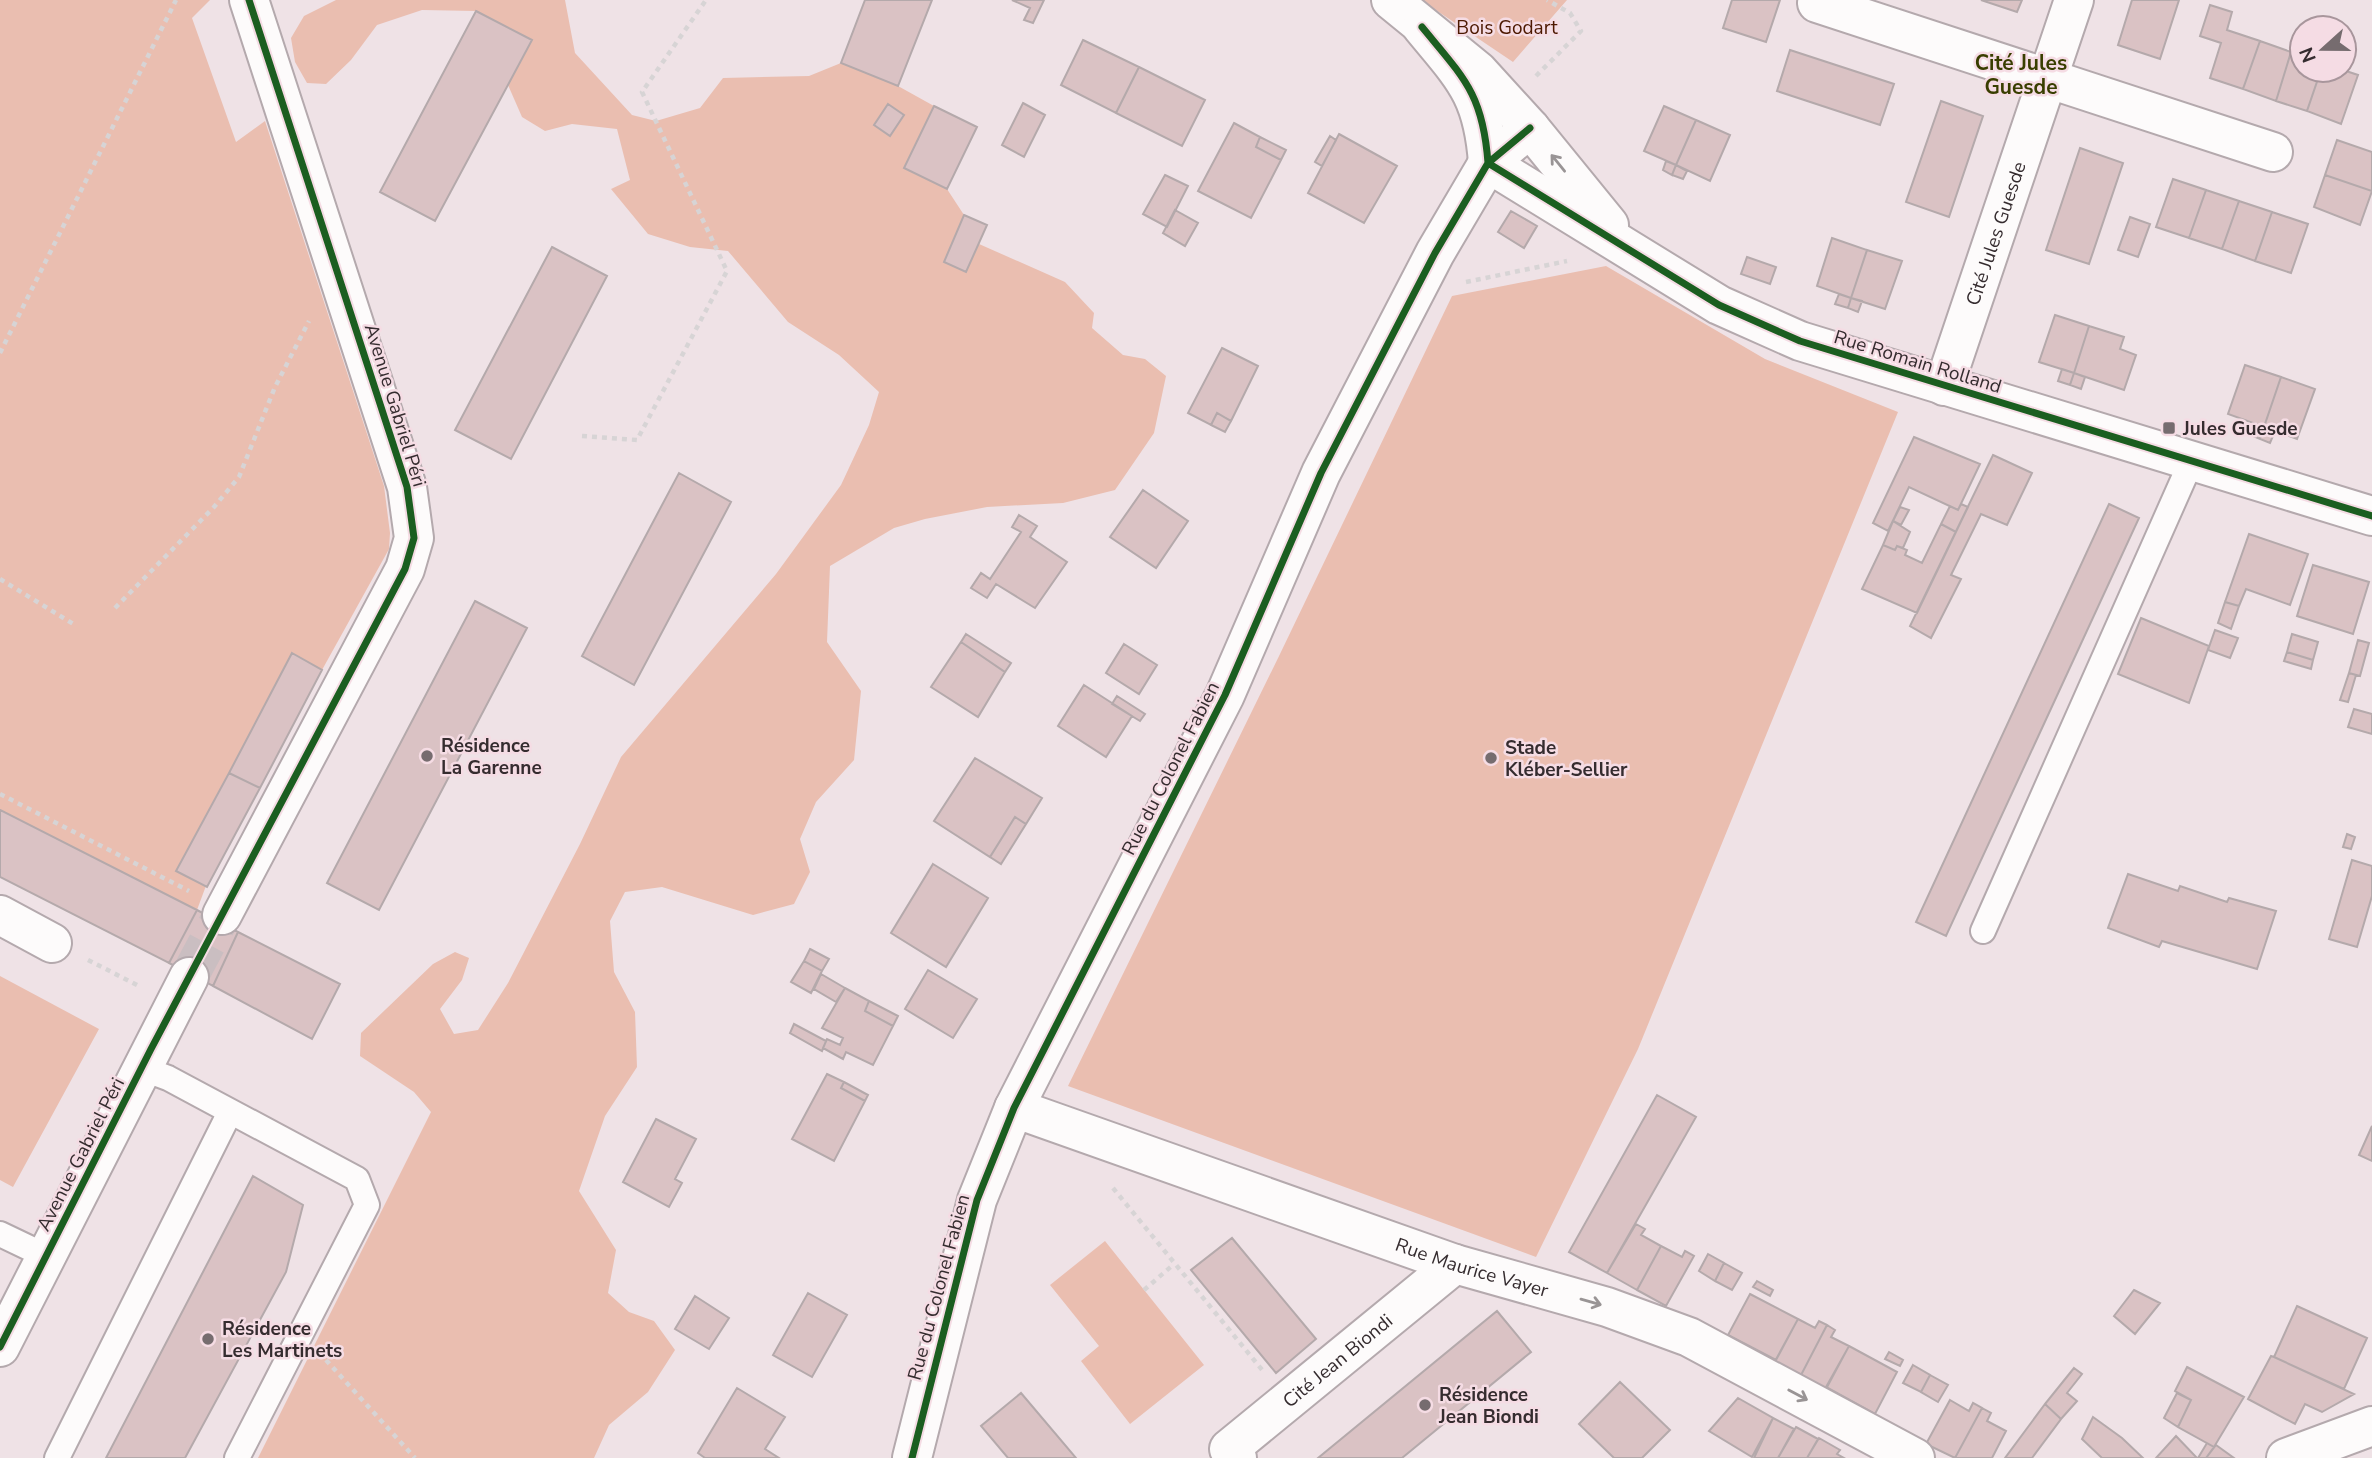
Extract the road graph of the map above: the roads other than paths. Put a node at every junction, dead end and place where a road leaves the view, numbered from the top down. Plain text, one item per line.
1 (249, 0) edge
2 (1391, 0) edge
3 (2074, 0) edge
4 (1817, 3) dead end
5 (1422, 27) junction
6 (2048, 79) junction
7 (1530, 128) junction
8 (2273, 152) dead end
9 (1488, 163) junction
10 (1622, 244) junction
11 (1944, 386) junction
12 (2191, 462) junction
13 (2372, 516) edge
14 (224, 912) tunnel mouth
15 (0, 915) edge
16 (1983, 931) dead end
17 (52, 943) road end
18 (189, 977) tunnel mouth
19 (142, 1068) junction
20 (1014, 1108) junction
21 (230, 1112) junction
22 (0, 1234) edge
23 (46, 1256) junction
24 (1455, 1264) junction
25 (0, 1347) edge
26 (2372, 1426) edge
27 (57, 1458) edge
28 (237, 1458) edge
29 (912, 1458) edge
30 (1237, 1458) edge
31 (1915, 1458) edge
32 (2286, 1458) edge

1 - 14 street, Avenue Gabriel Péri
2 - 5 street
3 - 6 street, Cité Jules Guesde
4 - 6 street
5 - 7 street, Rue Romain Rolland
5 - 9 street
6 - 8 street
6 - 11 street, Cité Jules Guesde
7 - 9 street, Rue du Colonel Fabien
10 -> 7 street, Rue Romain Rolland
9 - 10 street, Rue Romain Rolland
9 - 20 street, Rue du Colonel Fabien
10 - 11 street, Rue Romain Rolland
11 - 12 street, Rue Romain Rolland
12 - 13 street, Rue Romain Rolland
12 - 16 lane
15 - 17 street
18 - 19 street, Avenue Gabriel Péri
19 - 21 lane
19 - 23 street, Avenue Gabriel Péri
20 - 24 street, Rue Maurice Vayer
20 - 29 street, Rue du Colonel Fabien
21 - 27 lane
21 - 28 lane
22 - 23 lane
23 - 25 street, Avenue Gabriel Péri
24 - 30 street, Cité Jean Biondi
24 -> 31 street, Rue Maurice Vayer
26 - 32 street

